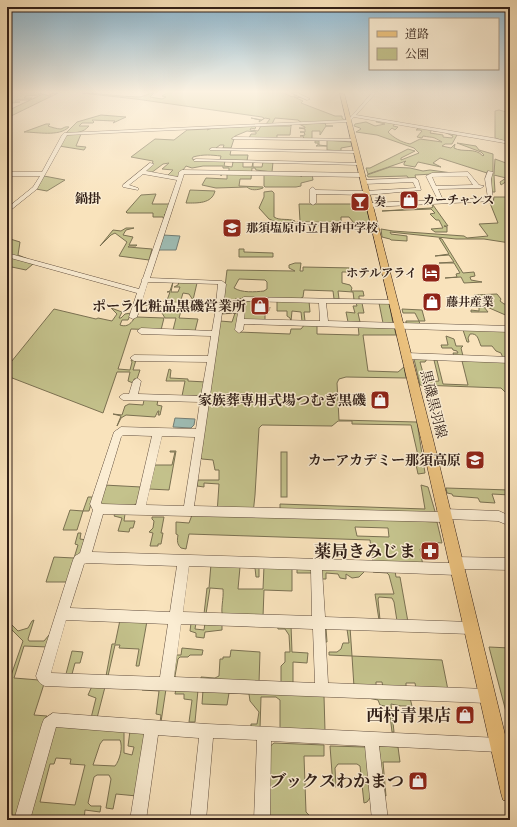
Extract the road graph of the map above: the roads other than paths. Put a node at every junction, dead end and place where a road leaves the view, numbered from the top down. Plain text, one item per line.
1 (112, 132) edge
2 (353, 132) edge
3 (440, 132) edge
4 (234, 138) dead end
5 (294, 139) junction
6 (510, 143) edge
7 (355, 146) junction
8 (212, 149) dead end
9 (294, 150) junction
10 (196, 160) dead end
11 (294, 162) junction
12 (152, 164) dead end
13 (142, 172) junction
14 (490, 172) dead end
15 (294, 173) junction
16 (7, 174) edge
17 (44, 174) junction
18 (180, 179) junction
19 (364, 181) junction
20 (477, 186) junction
21 (488, 186) junction
22 (136, 188) dead end
23 (434, 188) junction
24 (441, 202) junction
25 (313, 203) dead end
26 (370, 206) junction
27 (7, 212) edge
28 (298, 224) dead end
29 (375, 225) junction
30 (7, 255) edge
31 (144, 280) junction
32 (140, 292) junction
33 (322, 300) junction
34 (394, 302) junction
35 (137, 303) junction
36 (219, 309) junction
37 (242, 312) junction
38 (133, 317) dead end
39 (240, 321) junction
40 (324, 323) junction
41 (399, 325) junction
42 (510, 329) edge
43 (239, 330) dead end
44 (141, 331) dead end
45 (215, 334) junction
46 (407, 356) junction
47 (134, 358) dead end
48 (211, 359) junction
49 (510, 360) edge
50 (137, 381) dead end
51 (123, 397) dead end
52 (133, 397) junction
53 (205, 399) junction
54 (158, 432) junction
55 (199, 434) junction
56 (99, 509) junction
57 (140, 510) junction
58 (188, 511) junction
59 (444, 516) junction
60 (510, 521) edge
61 (86, 557) junction
62 (184, 560) junction
63 (316, 564) junction
64 (510, 564) edge
65 (456, 566) junction
66 (62, 614) junction
67 (176, 618) junction
68 (319, 622) junction
69 (471, 628) junction
70 (166, 684) junction
71 (322, 690) junction
72 (487, 696) junction
73 (152, 727) junction
74 (207, 731) junction
75 (264, 734) junction
76 (371, 739) junction
77 (498, 745) junction
78 (510, 793) edge
79 (22, 820) edge
80 (138, 820) edge
81 (198, 820) edge
82 (262, 820) edge
83 (380, 820) edge

1 - 17 street
2 - 7 main road, 黒磯黒羽線
3 - 6 street
4 - 5 street
5 - 7 street
5 - 9 street
7 - 9 street
7 - 19 main road, 黒磯黒羽線
8 - 9 street
9 - 11 street
10 - 11 street
11 - 15 street
11 - 19 street
12 - 13 street
13 - 18 street
13 - 22 street
14 - 21 street
15 - 18 street
15 - 19 street
16 - 17 street
17 - 27 street
18 - 31 street
19 - 19 street
19 - 25 street
19 - 26 main road, 黒磯黒羽線
20 - 21 street
20 - 23 street
20 - 23 street
21 - 24 street
23 - 24 street
24 - 26 street
26 - 29 main road, 黒磯黒羽線
28 - 29 street
29 - 34 main road, 黒磯黒羽線
30 - 32 street
31 - 32 street
31 - 36 street
32 - 35 street
33 - 34 street
33 - 37 street
33 - 40 street
34 - 41 main road, 黒磯黒羽線
35 - 36 street
35 - 38 street
36 - 37 street
36 - 45 street
37 - 39 street
39 - 40 street
39 - 43 street
40 - 41 street
41 - 42 street
41 - 46 main road, 黒磯黒羽線
44 - 45 street
45 - 48 street
46 - 49 street
46 - 59 main road, 黒磯黒羽線
47 - 48 street
48 - 53 street
50 - 52 street
51 - 52 street
52 - 53 street
53 - 55 street
54 - 55 street
54 - 56 street
54 - 57 street
55 - 58 street
56 - 57 street
56 - 61 street
57 - 58 street
58 - 59 street
59 - 60 street
59 - 65 main road, 黒磯黒羽線
61 - 62 street
61 - 66 street
62 - 63 street
62 - 67 street
63 - 65 street
63 - 68 street
64 - 65 street
65 - 69 main road, 黒磯黒羽線
66 - 67 street
66 - 70 street
67 - 68 street
67 - 70 street
68 - 69 street
68 - 71 street
69 - 72 main road, 黒磯黒羽線
70 - 71 street
71 - 72 street
72 - 77 main road, 黒磯黒羽線
73 - 74 street
73 - 79 street
73 - 80 street
74 - 75 street
74 - 81 street
75 - 76 street
75 - 82 street
76 - 77 street
76 - 83 street
77 - 78 main road, 黒磯黒羽線

